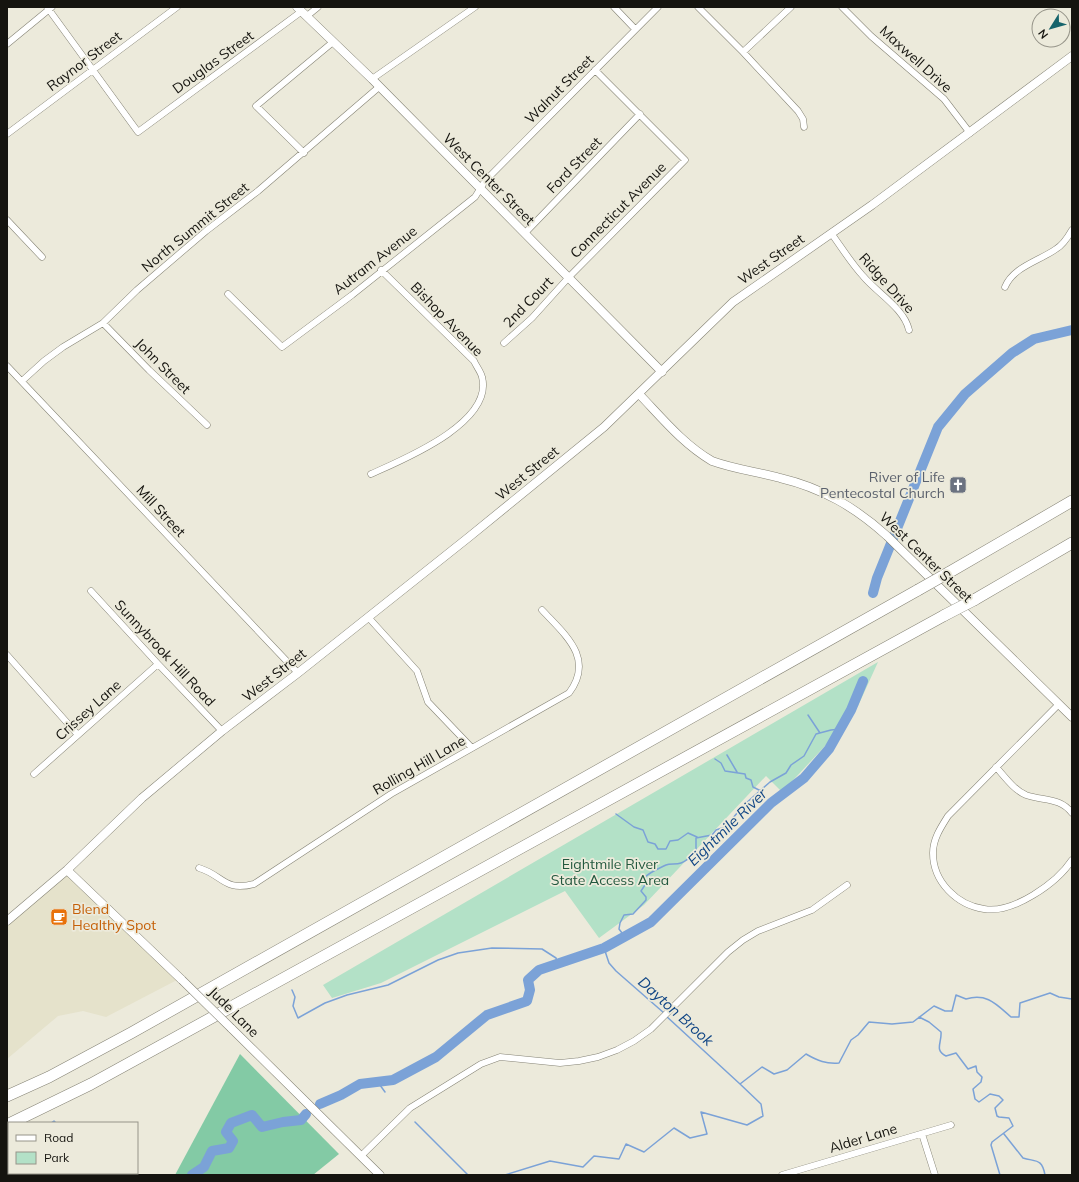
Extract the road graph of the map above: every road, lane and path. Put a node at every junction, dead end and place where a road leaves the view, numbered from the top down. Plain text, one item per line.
1 (177, 7) edge
2 (318, 7) edge
3 (475, 7) edge
4 (614, 7) edge
5 (658, 7) edge
6 (698, 7) edge
7 (791, 7) edge
8 (842, 7) edge
9 (49, 8) edge
10 (302, 11) edge
11 (635, 29) junction
12 (333, 42) junction
13 (7, 44) edge
14 (743, 52) junction
15 (1072, 56) edge
16 (92, 70) junction
17 (595, 70) junction
18 (372, 79) junction
19 (379, 87) junction
20 (640, 114) junction
21 (804, 127) dead end
22 (970, 133) junction
23 (7, 134) edge
24 (304, 153) junction
25 (479, 189) junction
26 (7, 220) edge
27 (1072, 230) edge
28 (525, 233) junction
29 (831, 233) junction
30 (42, 257) dead end
31 (381, 270) junction
32 (569, 277) junction
33 (1005, 287) dead end
34 (228, 294) dead end
35 (103, 323) junction
36 (909, 330) dead end
37 (504, 343) dead end
38 (7, 366) edge
39 (662, 372) junction
40 (22, 381) junction
41 (639, 394) junction
42 (207, 425) dead end
43 (371, 474) dead end
44 (1072, 501) edge
45 (1072, 543) edge
46 (91, 591) dead end
47 (542, 610) dead end
48 (368, 617) junction
49 (7, 655) edge
50 (158, 664) junction
51 (298, 673) junction
52 (1059, 704) junction
53 (1072, 717) edge
54 (222, 731) junction
55 (78, 734) junction
56 (472, 748) junction
57 (996, 767) junction
58 (34, 774) dead end
59 (1072, 814) edge
60 (1072, 860) edge
61 (199, 868) dead end
62 (67, 870) junction
63 (847, 885) dead end
64 (7, 921) edge
65 (131, 1033) junction
66 (7, 1088) edge
67 (7, 1096) edge
68 (13, 1122) edge
69 (951, 1125) dead end
70 (922, 1134) junction
71 (361, 1156) junction
72 (380, 1175) edge
73 (782, 1175) edge
74 (935, 1175) edge

1 - 16 street, Raynor Street
2 - 10 street, Douglas Street
3 - 18 street
4 - 11 street
5 - 11 street, Walnut Street
6 - 14 street
7 - 14 street
8 - 22 street, Maxwell Drive
9 - 13 street
9 - 16 street
10 - 12 street, West Center Street
10 - 16 street, Douglas Street
11 - 17 street, Walnut Street
12 - 18 street, West Center Street
12 - 24 street
14 - 21 street
15 - 22 street, West Street
16 - 23 street, Raynor Street
17 - 20 street
17 - 25 street, Walnut Street
18 - 19 street, West Center Street
19 - 24 street, North Summit Street
19 - 25 street, West Center Street
20 - 28 street, Ford Street
20 - 32 street, Connecticut Avenue
22 - 29 street, West Street
24 - 35 street, North Summit Street
25 - 28 street, West Center Street
25 - 31 street, Autram Avenue
26 - 30 street
27 - 33 street
28 - 32 street, West Center Street
29 - 36 street, Ridge Drive
29 - 39 street, West Street
31 - 34 street, Autram Avenue
31 - 43 street, Bishop Avenue
32 - 37 street, 2nd Court
32 - 39 street, West Center Street
35 - 40 street, North Summit Street
35 - 42 street, John Street
38 - 40 street, Mill Street
39 - 41 street, West Street
40 - 51 street, Mill Street
41 - 48 street, West Street
41 - 52 street, West Center Street
44 - 65 highway, bridge
45 - 68 highway, bridge
46 - 50 street, Sunnybrook Hill Road
47 - 56 street, Rolling Hill Lane
48 - 51 street, West Street
48 - 56 street
49 - 55 street
50 - 54 street, Sunnybrook Hill Road
50 - 55 street, Crissey Lane
51 - 54 street, West Street
52 - 53 street, West Center Street
52 - 57 street
54 - 62 street, West Street
55 - 58 street, Crissey Lane
56 - 61 street, Rolling Hill Lane
57 - 59 street
57 - 60 street
62 - 64 street, West Street
62 - 71 street, Jude Lane, bridge
63 - 71 street
65 - 66 highway
65 - 67 highway
69 - 70 street, Alder Lane
70 - 73 street, Alder Lane
70 - 74 street
71 - 72 street, Jude Lane

